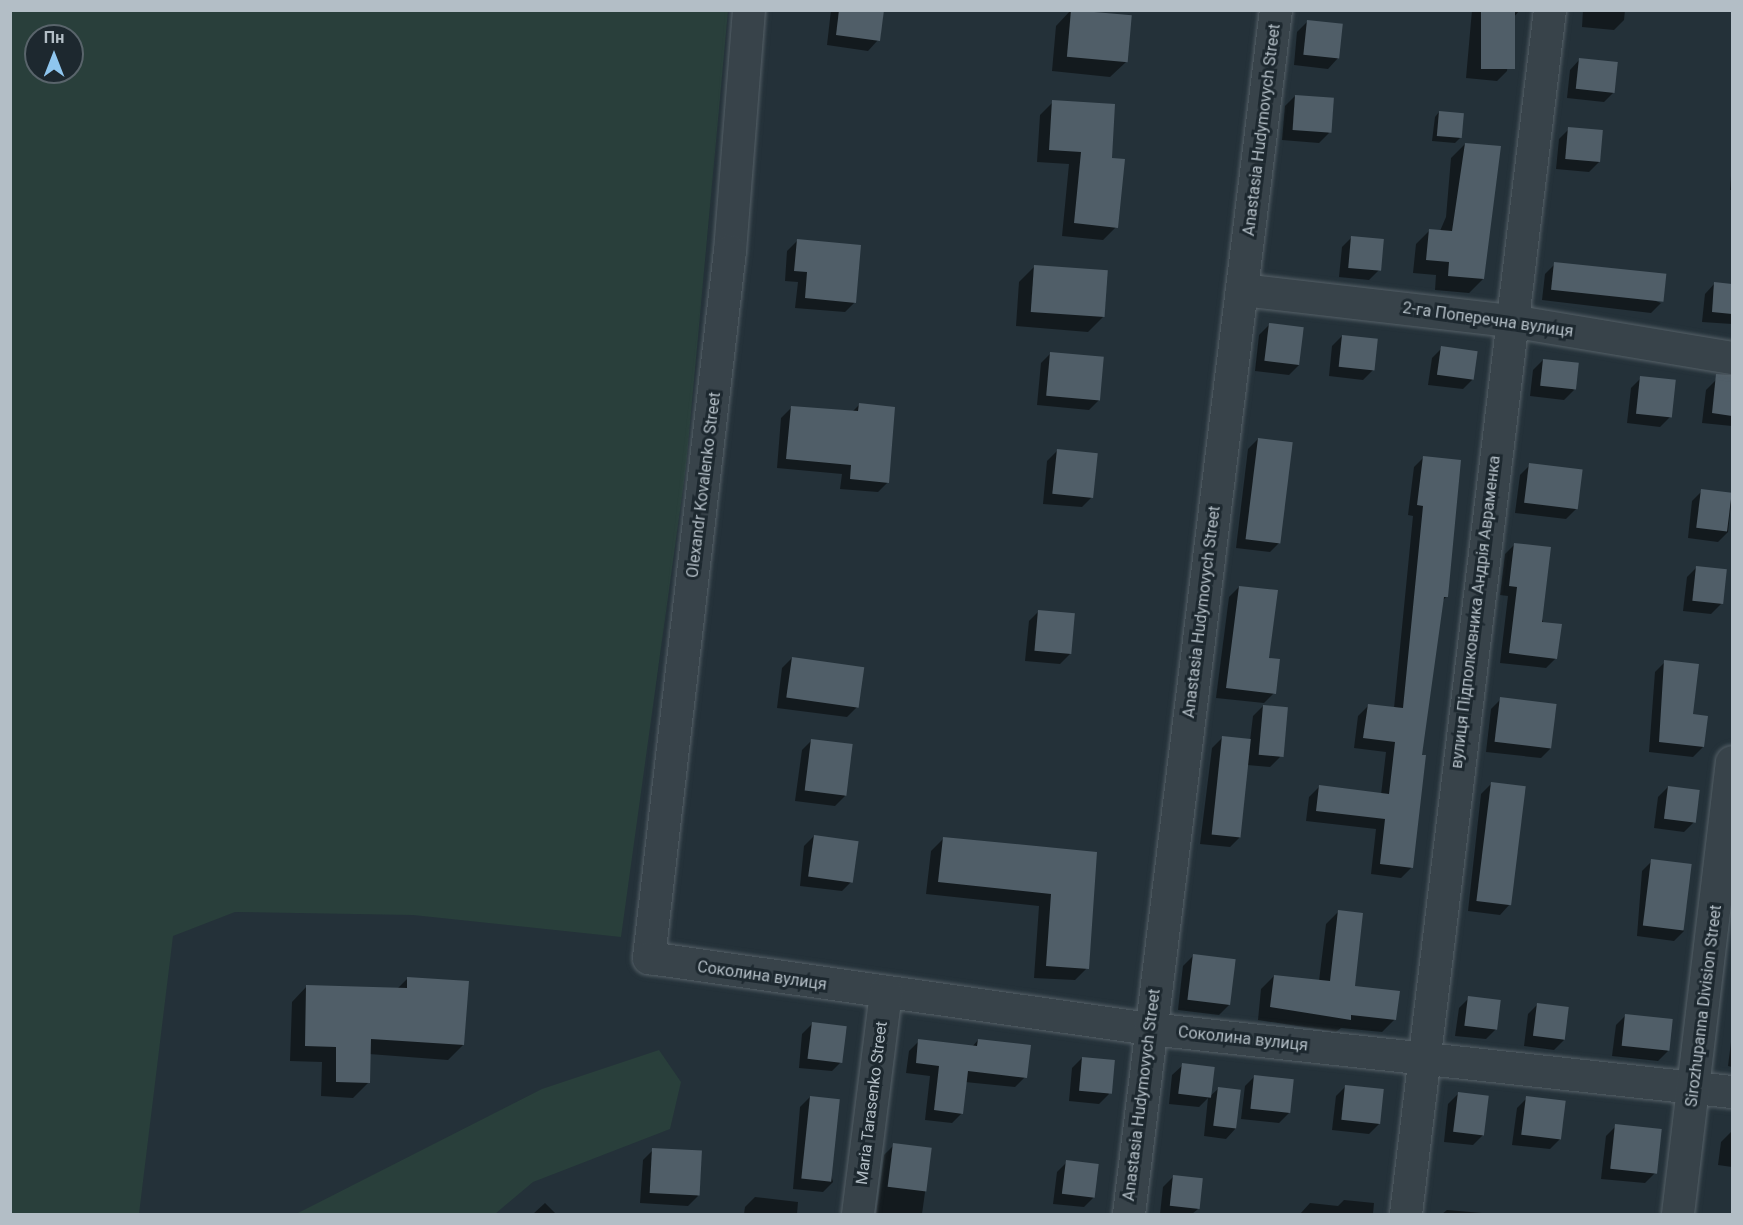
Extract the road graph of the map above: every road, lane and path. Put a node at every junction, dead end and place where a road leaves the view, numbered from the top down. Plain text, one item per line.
1 (749, 10) edge
2 (1276, 10) edge
3 (1550, 10) edge
4 (1242, 290) junction
5 (1511, 321) junction
6 (1732, 358) edge
7 (1732, 762) edge
8 (649, 958) joint
9 (886, 992) junction
10 (1150, 1029) junction
11 (1421, 1058) junction
12 (1694, 1088) junction
13 (1732, 1092) edge
14 (858, 1215) edge
15 (1129, 1215) edge
16 (1406, 1215) edge
17 (1678, 1215) edge

1 - 8 street, Olexandr Kovalenko Street
2 - 4 street, Anastasia Hudymovych Street
3 - 5 street, вулиця Підполковника Андрія Авраменка
4 - 5 street, 2-га Поперечна вулиця
4 - 10 street, Anastasia Hudymovych Street
5 - 6 street, 2-га Поперечна вулиця
5 - 11 street, вулиця Підполковника Андрія Авраменка
7 - 12 street, Sirozhupanna Division Street
8 - 9 street, Соколина вулиця
9 - 10 street, Соколина вулиця
9 - 14 street, Maria Tarasenko Street
10 - 11 street, Соколина вулиця
10 - 15 street, Anastasia Hudymovych Street
11 - 12 street, Соколина вулиця
11 - 16 street, вулиця Підполковника Андрія Авраменка
12 - 13 street, Соколина вулиця
12 - 17 street, Sirozhupanna Division Street

